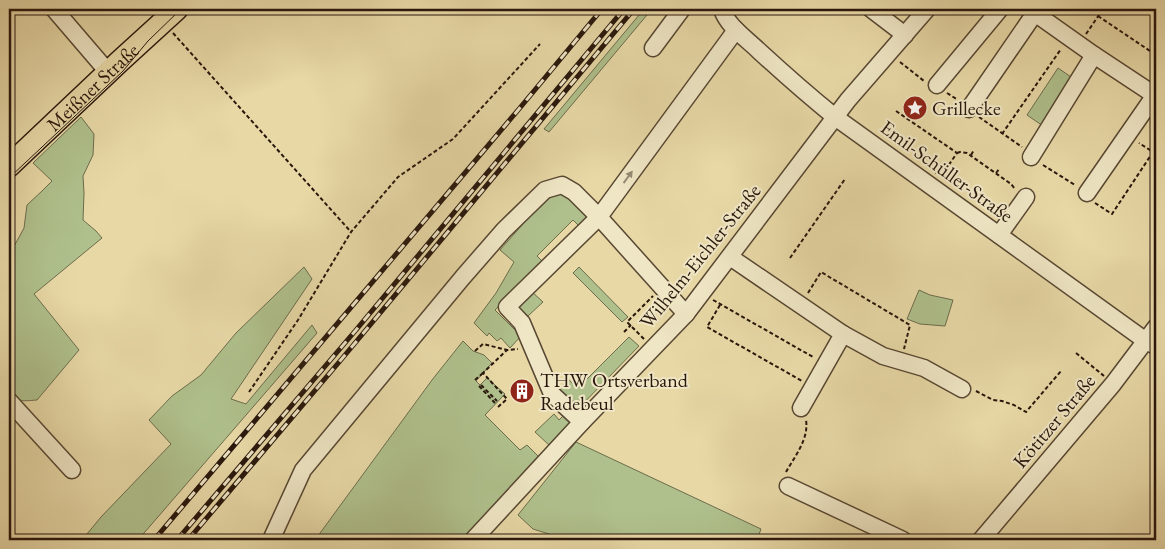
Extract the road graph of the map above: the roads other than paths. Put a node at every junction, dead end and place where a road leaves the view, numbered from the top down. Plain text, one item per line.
1 (54, 9) edge
2 (682, 9) edge
3 (871, 9) edge
4 (927, 9) edge
5 (1000, 9) edge
6 (1032, 11) edge
7 (723, 13) edge
8 (170, 15) edge
9 (736, 30) junction
10 (905, 34) junction
11 (654, 48) dead end
12 (1094, 55) junction
13 (108, 72) junction
14 (937, 85) dead end
15 (1155, 95) edge
16 (969, 109) dead end
17 (835, 117) junction
18 (1031, 156) dead end
19 (9, 166) edge
20 (1087, 193) dead end
21 (1026, 197) road end
22 (599, 217) junction
23 (999, 235) junction
24 (730, 257) junction
25 (686, 314) junction
26 (1156, 327) edge
27 (843, 334) junction
28 (1151, 344) edge
29 (962, 388) road end
30 (9, 401) edge
31 (802, 408) road end
32 (582, 422) junction
33 (72, 470) dead end
34 (787, 479) road end
35 (271, 540) edge
36 (473, 540) edge
37 (903, 540) edge
38 (981, 540) edge

1 - 13 street
2 - 11 street
3 - 10 street
4 - 10 street, Wilhelm-Eichler-Straße
5 - 14 street
6 - 12 street
6 - 16 street
7 - 9 street, Emil-Schüller-Straße
8 - 13 main road, Meißner Straße
9 - 17 street, Emil-Schüller-Straße
22 -> 9 street
10 - 17 street, Wilhelm-Eichler-Straße
12 - 15 street
12 - 18 street
13 - 19 main road, Meißner Straße
15 - 20 street
17 - 23 street, Emil-Schüller-Straße
17 - 24 street, Wilhelm-Eichler-Straße
21 - 23 street
22 - 25 street
22 - 32 street
22 - 35 street
23 - 28 street, Emil-Schüller-Straße
24 - 25 street, Wilhelm-Eichler-Straße
24 - 27 street
25 - 32 street, Wilhelm-Eichler-Straße
26 - 28 street, Kötitzer Straße
27 - 29 street
27 - 31 street
28 - 38 street, Kötitzer Straße
30 - 33 street
32 - 36 street, Wilhelm-Eichler-Straße
34 - 37 street

